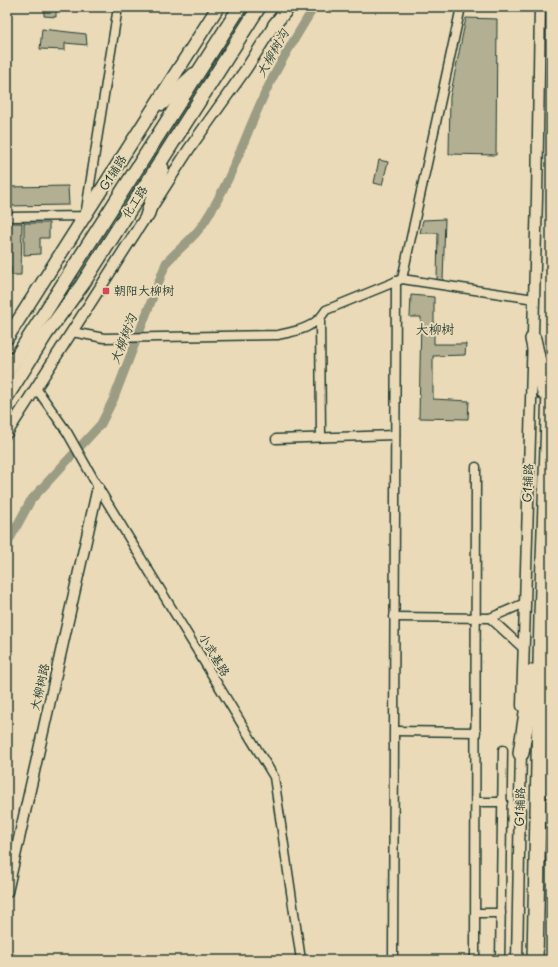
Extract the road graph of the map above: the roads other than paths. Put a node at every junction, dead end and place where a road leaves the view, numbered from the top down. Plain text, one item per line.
1 (118, 7) edge
2 (218, 7) edge
3 (240, 7) edge
4 (260, 7) edge
5 (289, 7) edge
6 (461, 7) edge
7 (540, 7) edge
8 (274, 25) joint
9 (200, 68) junction
10 (149, 116) junction
11 (168, 150) junction
12 (85, 216) junction
13 (147, 216) junction
14 (7, 217) edge
15 (399, 280) junction
16 (534, 299) junction
17 (320, 319) junction
18 (72, 332) junction
19 (7, 338) edge
20 (533, 339) junction
21 (551, 363) edge
22 (7, 372) edge
23 (36, 388) junction
24 (7, 396) edge
25 (550, 417) edge
26 (7, 433) edge
27 (395, 435) junction
28 (321, 437) junction
29 (276, 438) dead end
30 (476, 467) dead end
31 (98, 487) junction
32 (525, 603) junction
33 (542, 616) junction
34 (394, 618) junction
35 (476, 618) junction
36 (490, 618) junction
37 (524, 649) junction
38 (395, 731) junction
39 (476, 732) junction
40 (503, 750) dead end
41 (521, 753) junction
42 (476, 802) junction
43 (503, 802) junction
44 (7, 892) edge
45 (476, 913) junction
46 (501, 914) junction
47 (7, 958) edge
48 (12, 960) edge
49 (301, 960) edge
50 (393, 960) edge
51 (476, 960) edge
52 (500, 960) edge
53 (517, 960) edge
54 (535, 960) edge

1 - 12 street
2 - 10 main road, G1辅路
3 - 9 main road, 化工路
4 - 11 main road, 化工路
5 - 8 main road
6 - 15 street
7 - 16 street, G1辅路
8 - 13 street
9 - 10 main road
9 - 22 main road, 化工路
10 - 12 main road, G1辅路
11 - 13 main road
11 - 24 main road, 化工路
12 - 14 street
12 - 19 main road, G1辅路
13 - 18 street
15 - 16 street
15 - 17 street
15 - 27 street
16 - 20 street, G1辅路
17 - 18 street
17 - 28 street
18 - 23 street
20 - 25 highway
20 - 32 street, G1辅路
21 - 25 highway
23 - 26 street
23 - 31 street, 小武基路
25 - 33 highway
27 - 28 street
27 - 34 street
28 - 29 street
30 - 35 street
31 - 44 street, 大柳树路
31 - 49 street, 小武基路
32 - 36 street
32 - 37 street, G1辅路
33 - 41 highway
33 - 54 highway
34 - 35 street
34 - 38 street
35 - 36 street
35 - 39 street
36 - 37 street
37 - 41 street, G1辅路
38 - 39 street
38 - 50 street
39 - 42 street
40 - 43 street
41 - 53 street, G1辅路
42 - 43 street
42 - 45 street
43 - 46 street
45 - 46 street
45 - 51 street
46 - 52 street
47 - 48 street

